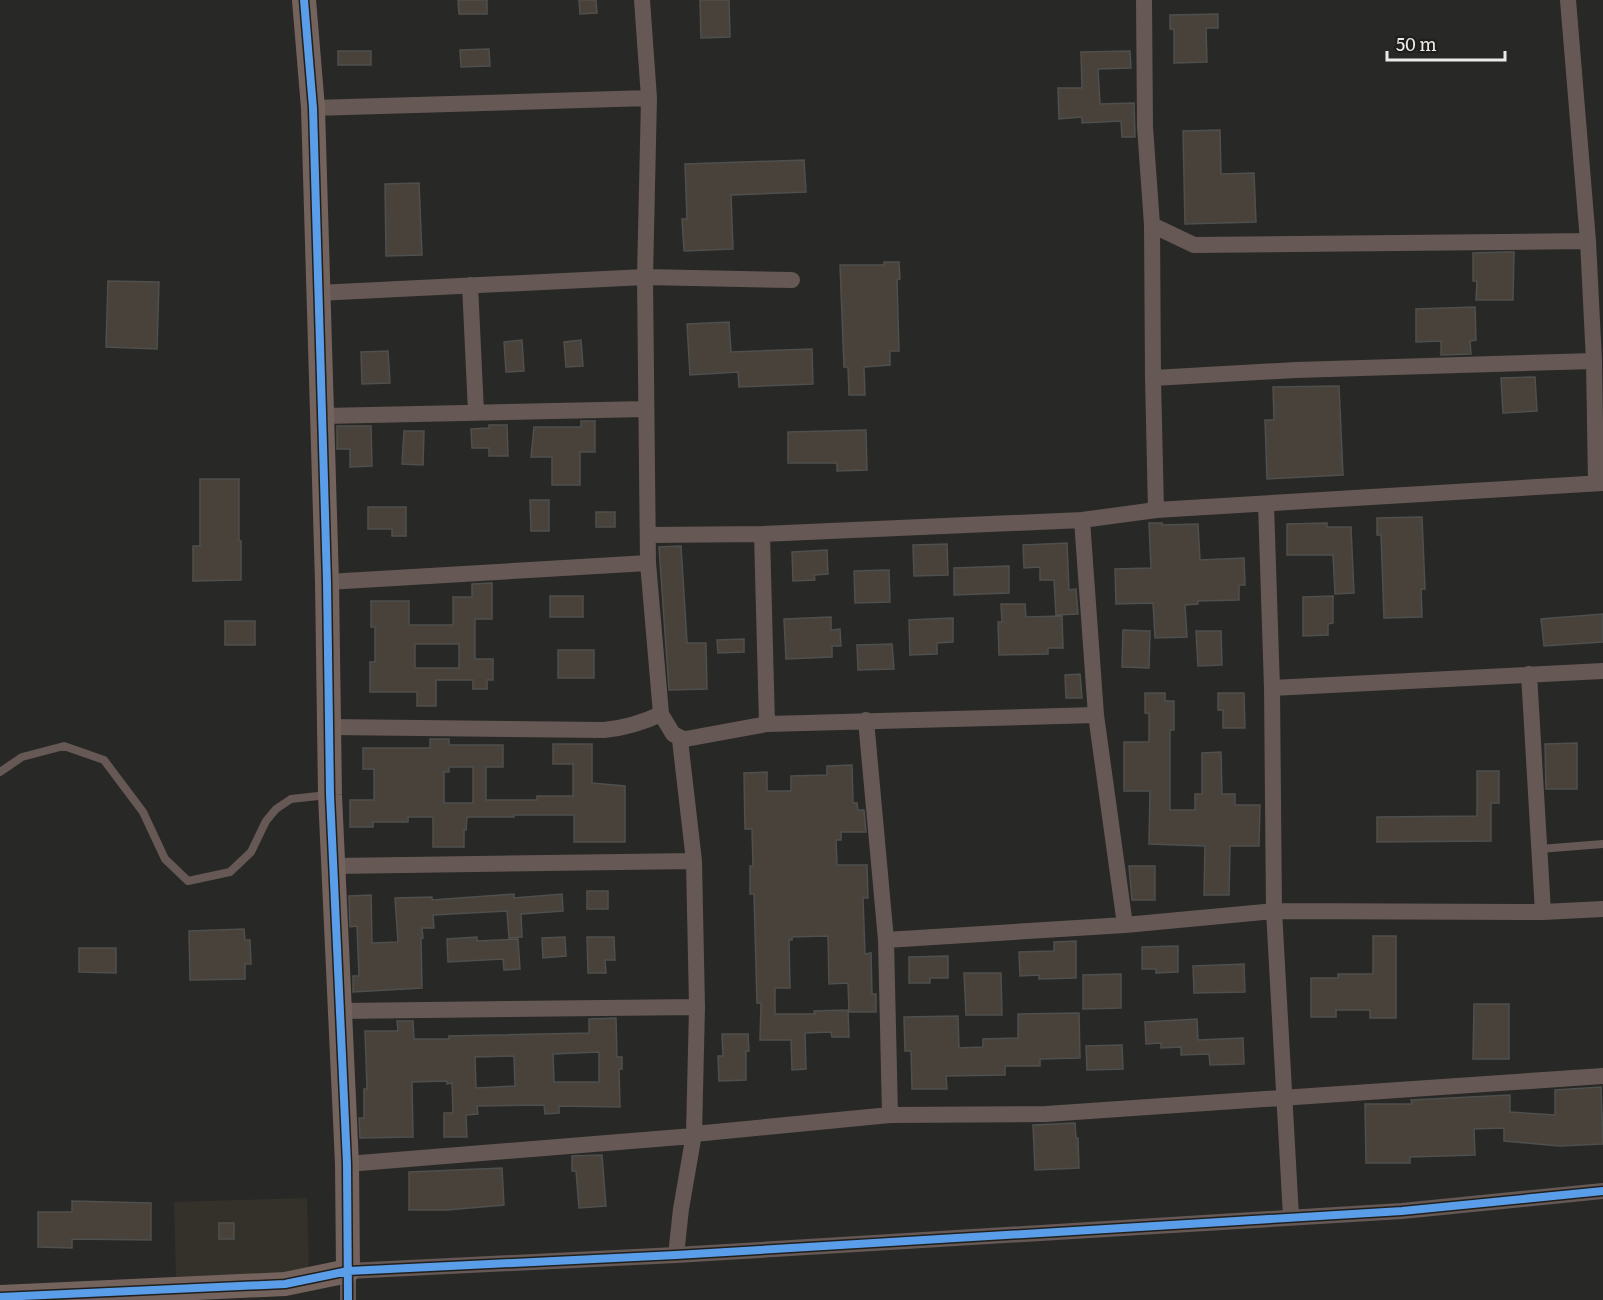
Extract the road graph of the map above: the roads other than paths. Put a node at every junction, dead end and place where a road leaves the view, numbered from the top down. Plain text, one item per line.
1 (304, 0) edge
2 (642, 0) edge
3 (1144, 0) edge
4 (1568, 0) edge
5 (648, 98) junction
6 (314, 108) junction
7 (1152, 225) junction
8 (1588, 241) junction
9 (645, 277) junction
10 (792, 280) dead end
11 (470, 285) junction
12 (318, 292) junction
13 (1594, 361) junction
14 (1153, 378) junction
15 (646, 409) junction
16 (476, 412) junction
17 (323, 416) junction
18 (1599, 483) edge
19 (1266, 504) junction
20 (1156, 510) junction
21 (1082, 520) junction
22 (762, 534) junction
23 (649, 535) junction
24 (648, 563) junction
25 (327, 582) junction
26 (1603, 671) edge
27 (1529, 674) junction
28 (1272, 688) junction
29 (661, 714) junction
30 (1096, 715) junction
31 (866, 720) junction
32 (767, 724) junction
33 (329, 727) junction
34 (680, 740) junction
35 (0, 772) edge
36 (330, 795) junction
37 (1603, 844) edge
38 (1539, 849) junction
39 (694, 861) junction
40 (334, 866) junction
41 (1603, 909) edge
42 (1274, 911) junction
43 (1544, 912) junction
44 (1125, 925) junction
45 (886, 940) junction
46 (697, 1007) junction
47 (339, 1011) junction
48 (1603, 1076) edge
49 (1285, 1097) junction
50 (890, 1115) junction
51 (693, 1135) junction
52 (346, 1164) junction
53 (1603, 1191) edge
54 (1291, 1217) junction
55 (676, 1255) junction
56 (348, 1271) junction
57 (0, 1297) edge
58 (348, 1300) edge

1 - 6 street
2 - 5 street
3 - 7 street
4 - 8 street
5 - 6 street
5 - 9 street
6 - 12 street
7 - 8 street
7 - 14 street
8 - 13 street
9 - 10 street
9 - 11 street
9 - 15 street
11 - 12 street
11 - 16 street
12 - 17 street
13 - 14 street
13 - 18 street
14 - 20 street
15 - 16 street
15 - 23 street
16 - 17 street
17 - 25 street
18 - 19 street
19 - 20 street
19 - 28 street
20 - 21 street
21 - 22 street
21 - 30 street
22 - 23 street
22 - 32 street
23 - 24 street
24 - 25 street
24 - 29 street
25 - 33 street
26 - 27 street
27 - 28 street
27 - 38 street
28 - 42 street
29 - 33 street
29 - 34 street
30 - 31 street
30 - 44 street
31 - 32 street
31 - 45 street
32 - 34 street
33 - 36 street
34 - 39 street
35 - 36 lane
36 - 40 street
37 - 38 lane
38 - 43 street
39 - 40 street
39 - 46 street
40 - 47 street
41 - 43 street
42 - 43 street
42 - 44 street
42 - 49 street
44 - 45 street
45 - 50 street
46 - 47 street
46 - 51 street
47 - 52 street
48 - 49 street
49 - 50 street
49 - 54 street
50 - 51 street
51 - 52 street
51 - 55 street
52 - 56 street
53 - 54 street
54 - 55 street
55 - 56 street
56 - 57 street
56 - 58 street

